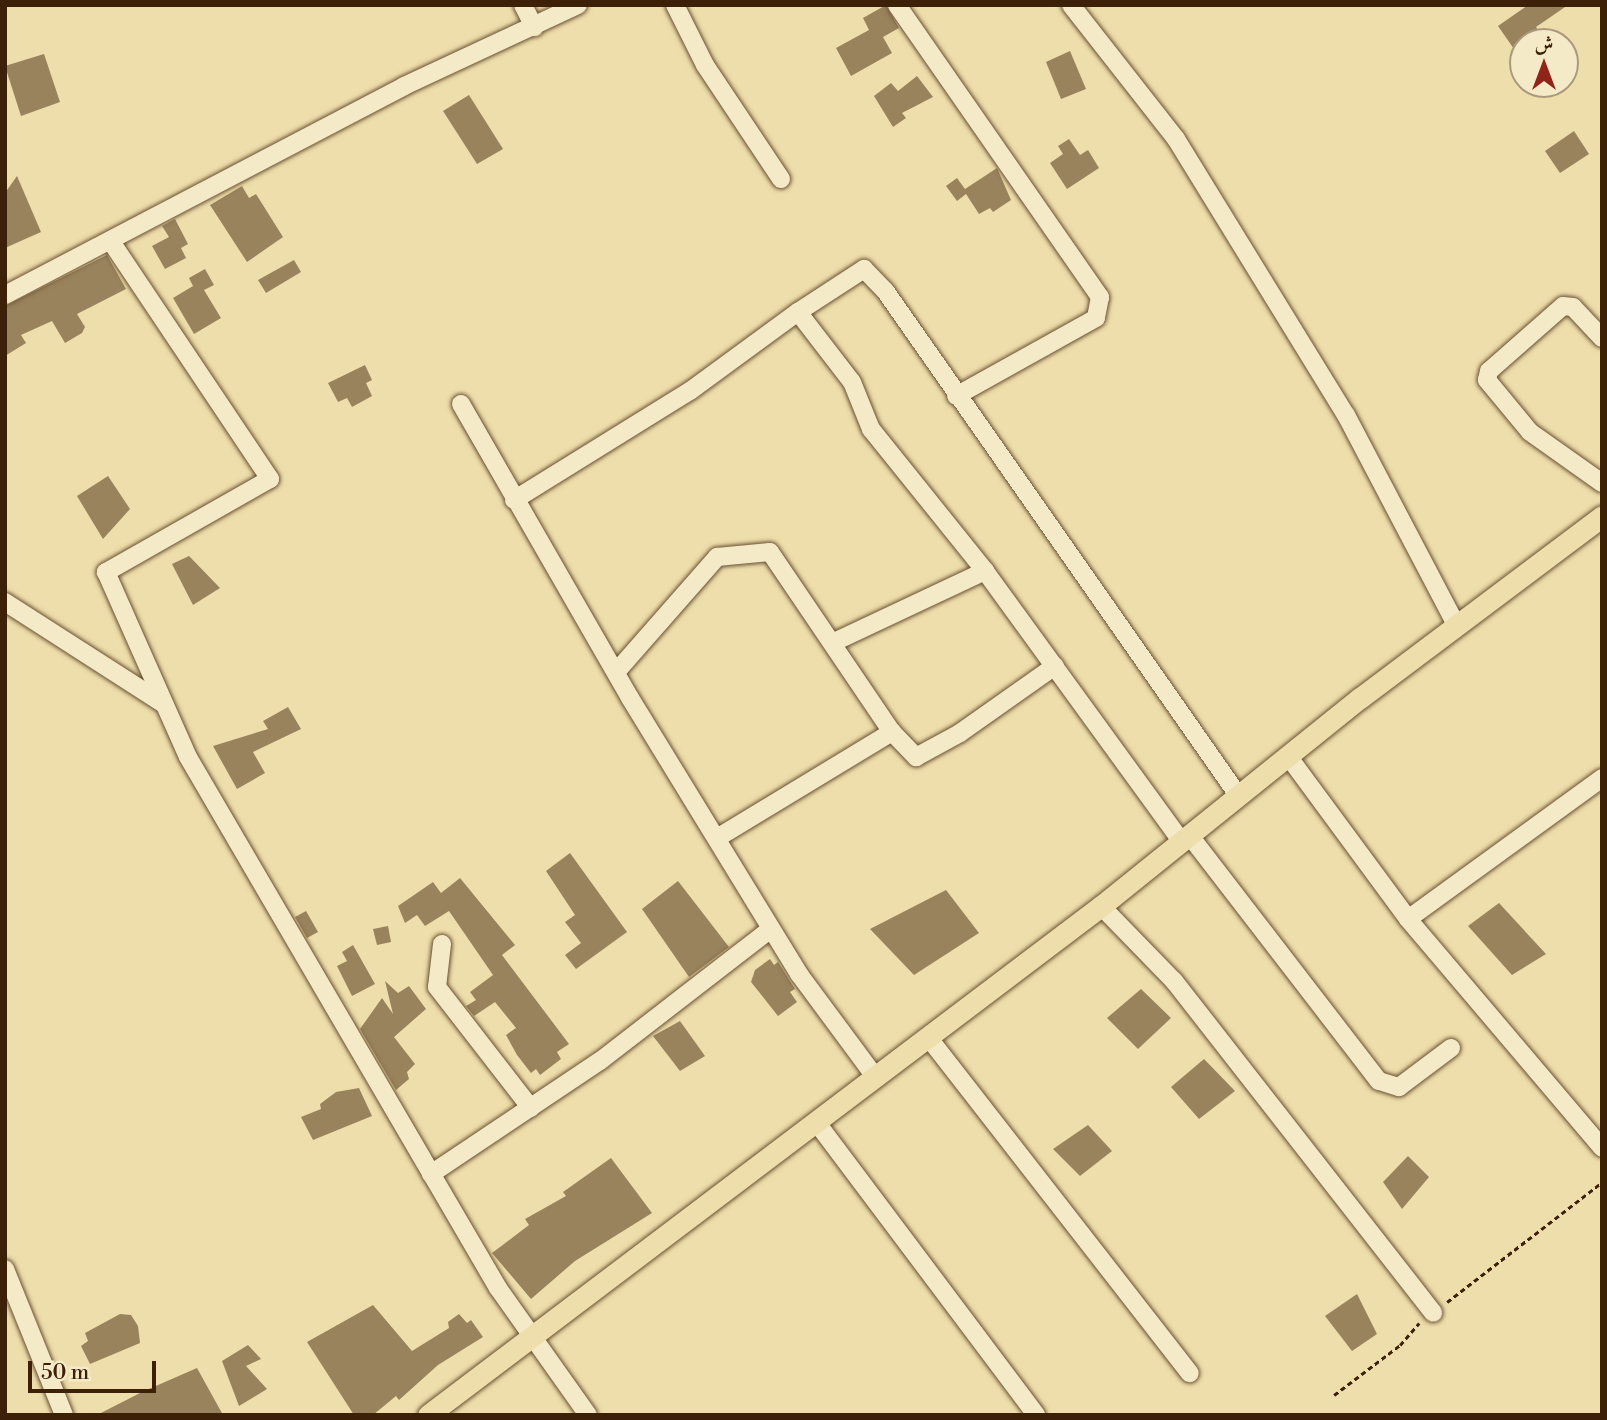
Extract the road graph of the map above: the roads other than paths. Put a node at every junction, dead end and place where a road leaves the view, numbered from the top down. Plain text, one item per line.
1 (523, 5) edge
2 (578, 5) edge
3 (675, 5) edge
4 (897, 5) edge
5 (1071, 5) edge
6 (534, 27) junction
7 (781, 179) dead end
8 (112, 243) junction
9 (5, 295) edge
10 (798, 312) junction
11 (1602, 338) edge
12 (956, 396) junction
13 (461, 404) dead end
14 (1602, 483) edge
15 (514, 500) junction
16 (1602, 516) edge
17 (985, 571) junction
18 (5, 602) edge
19 (1457, 626) junction
20 (834, 642) junction
21 (1055, 666) junction
22 (617, 671) junction
23 (164, 704) junction
24 (892, 732) junction
25 (1288, 757) junction
26 (1602, 778) edge
27 (1238, 795) junction
28 (717, 838) junction
29 (1186, 839) junction
30 (1101, 906) junction
31 (1408, 919) junction
32 (771, 929) junction
33 (442, 944) dead end
34 (928, 1037) junction
35 (1451, 1048) dead end
36 (876, 1078) junction
37 (531, 1108) junction
38 (817, 1123) junction
39 (1602, 1148) edge
40 (430, 1174) junction
41 (5, 1269) edge
42 (1433, 1313) road end
43 (531, 1337) junction
44 (1190, 1373) dead end
45 (64, 1415) edge
46 (428, 1415) edge
47 (588, 1415) edge
48 (1036, 1415) edge

1 - 6 street
2 - 6 street
3 - 7 street
4 - 12 street
5 - 19 street
6 - 8 street
8 - 9 street
8 - 23 street
10 - 12 street
10 - 15 street
10 - 17 street
11 - 14 street
12 - 27 street
13 - 15 street
15 - 22 street
16 - 19 main road
17 - 20 street
17 - 21 street
18 - 23 street
19 - 25 main road
20 - 22 street
20 - 24 street
21 - 24 street
21 - 29 street
22 - 28 street
23 - 40 street
24 - 28 street
25 - 27 main road
25 - 31 street
26 - 31 street
27 - 29 main road
28 - 32 street
29 - 30 main road
29 - 35 street
30 - 34 main road
30 - 42 street
31 - 39 street
32 - 36 street
32 - 37 street
33 - 37 street
34 - 36 main road
34 - 44 street
36 - 38 main road
37 - 40 street
38 - 43 main road
38 - 48 street
40 - 43 street
41 - 45 street
43 - 46 main road
43 - 47 street

